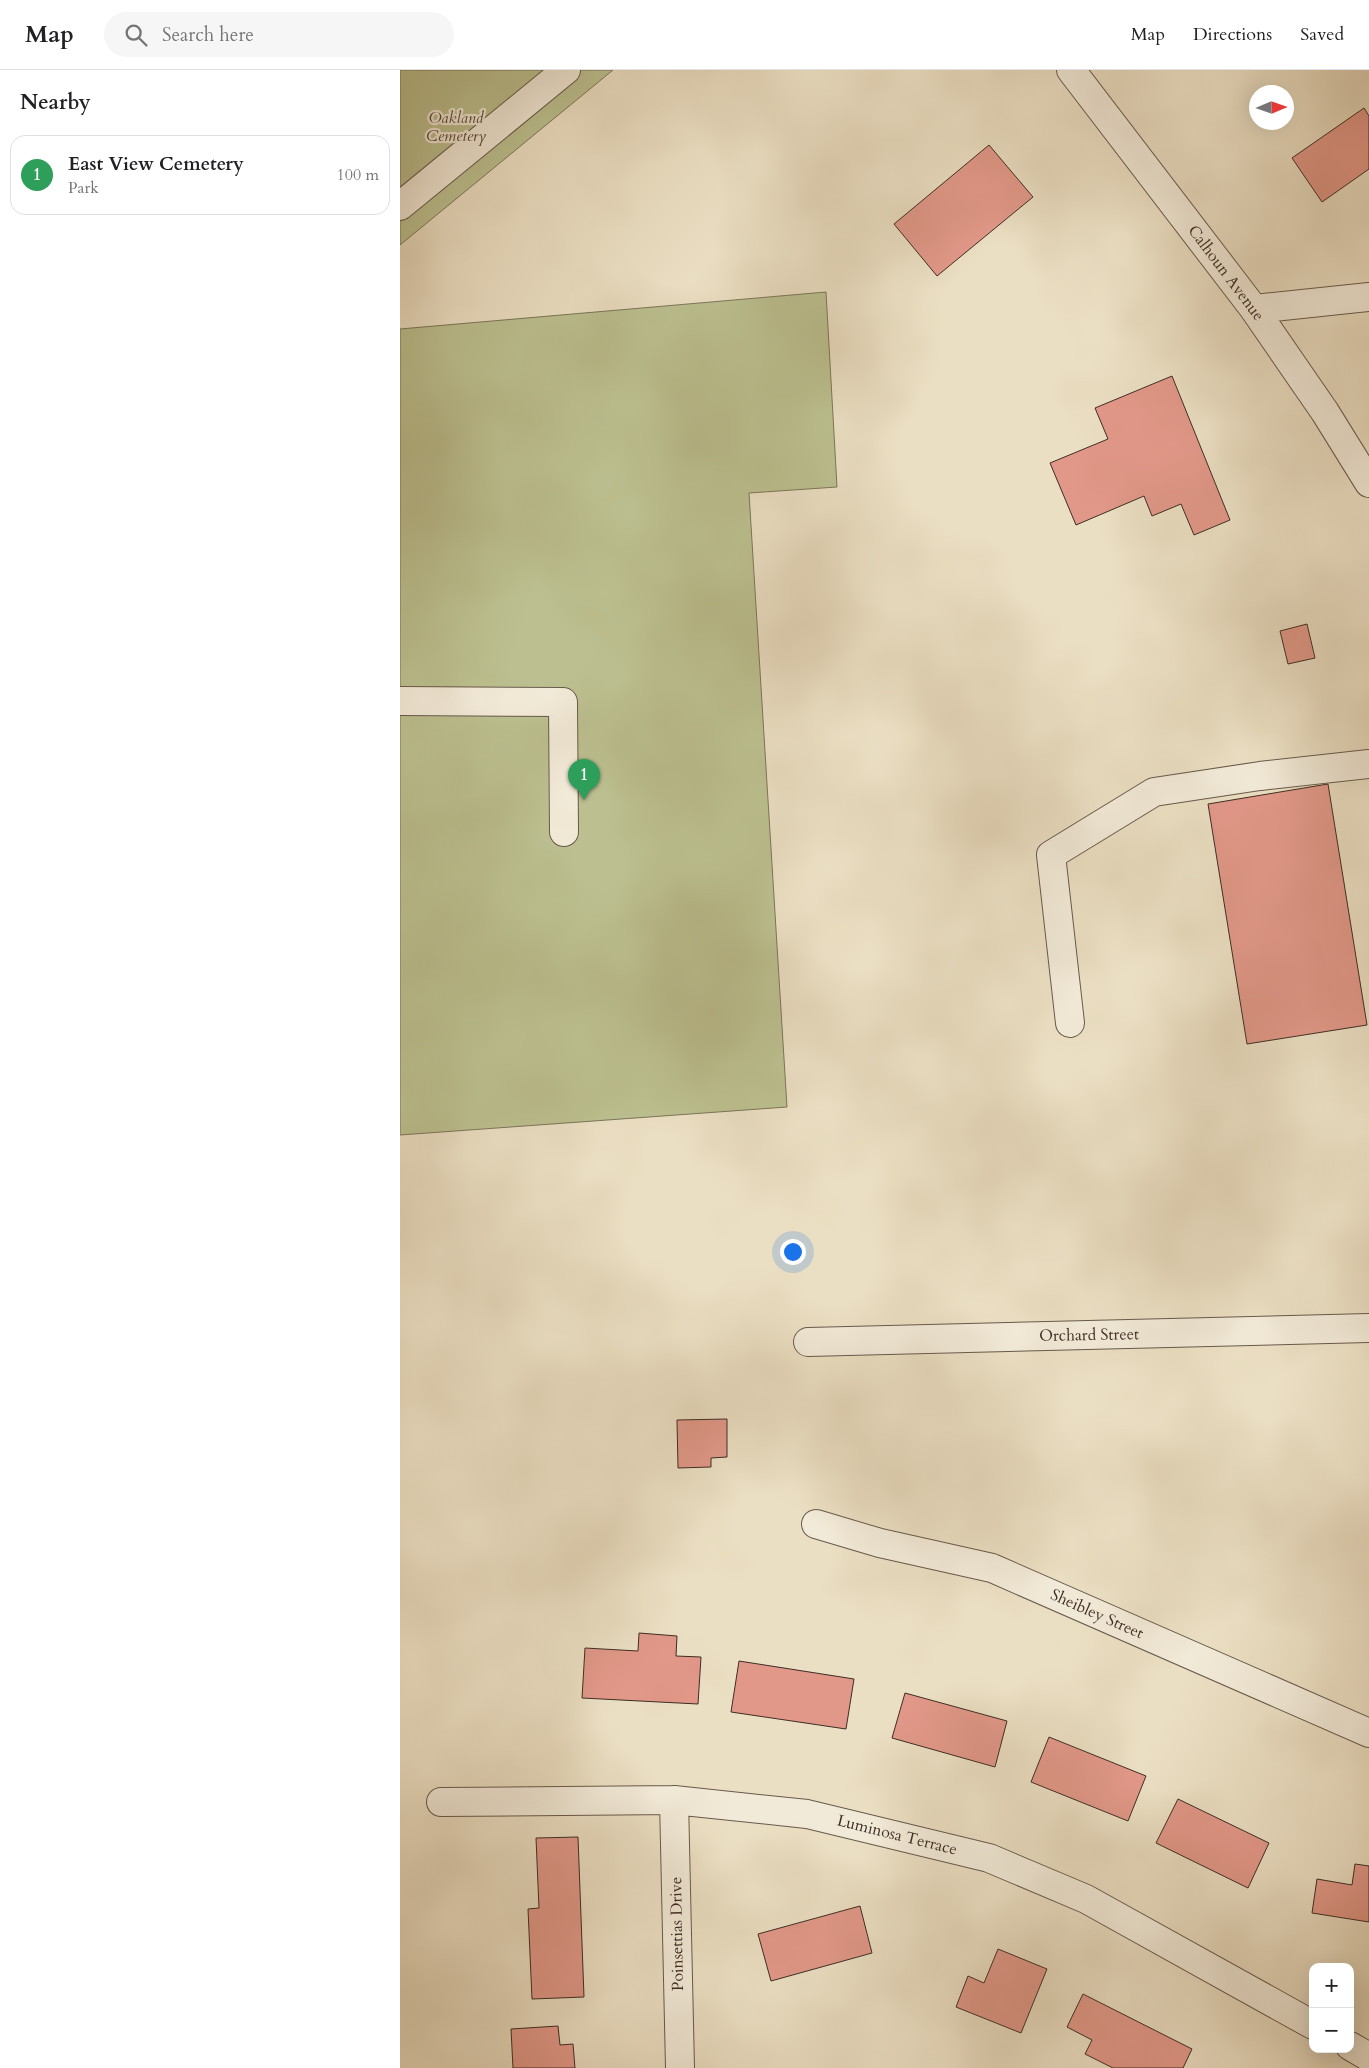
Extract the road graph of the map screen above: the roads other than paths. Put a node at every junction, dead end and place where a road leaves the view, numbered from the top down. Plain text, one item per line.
1 (1071, 70) edge
2 (554, 74) edge
3 (400, 206) edge
4 (1369, 297) edge
5 (1254, 309) junction
6 (1369, 483) edge
7 (400, 701) edge
8 (1369, 764) edge
9 (564, 832) dead end
10 (1070, 1023) dead end
11 (1369, 1328) edge
12 (808, 1342) dead end
13 (816, 1524) dead end
14 (1369, 1733) edge
15 (674, 1800) junction
16 (441, 1802) dead end
17 (1309, 2022) edge
18 (1354, 2048) edge
19 (1369, 2057) edge
20 (680, 2068) edge

1 - 5 street, Calhoun Avenue
2 - 3 street
4 - 5 street
5 - 6 street, Calhoun Avenue
7 - 9 street
8 - 10 street
11 - 12 street, Orchard Street
13 - 14 street, Sheibley Street
15 - 16 street, Luminosa Terrace
15 - 17 street, Luminosa Terrace
15 - 20 street, Poinsettias Drive
18 - 19 street

